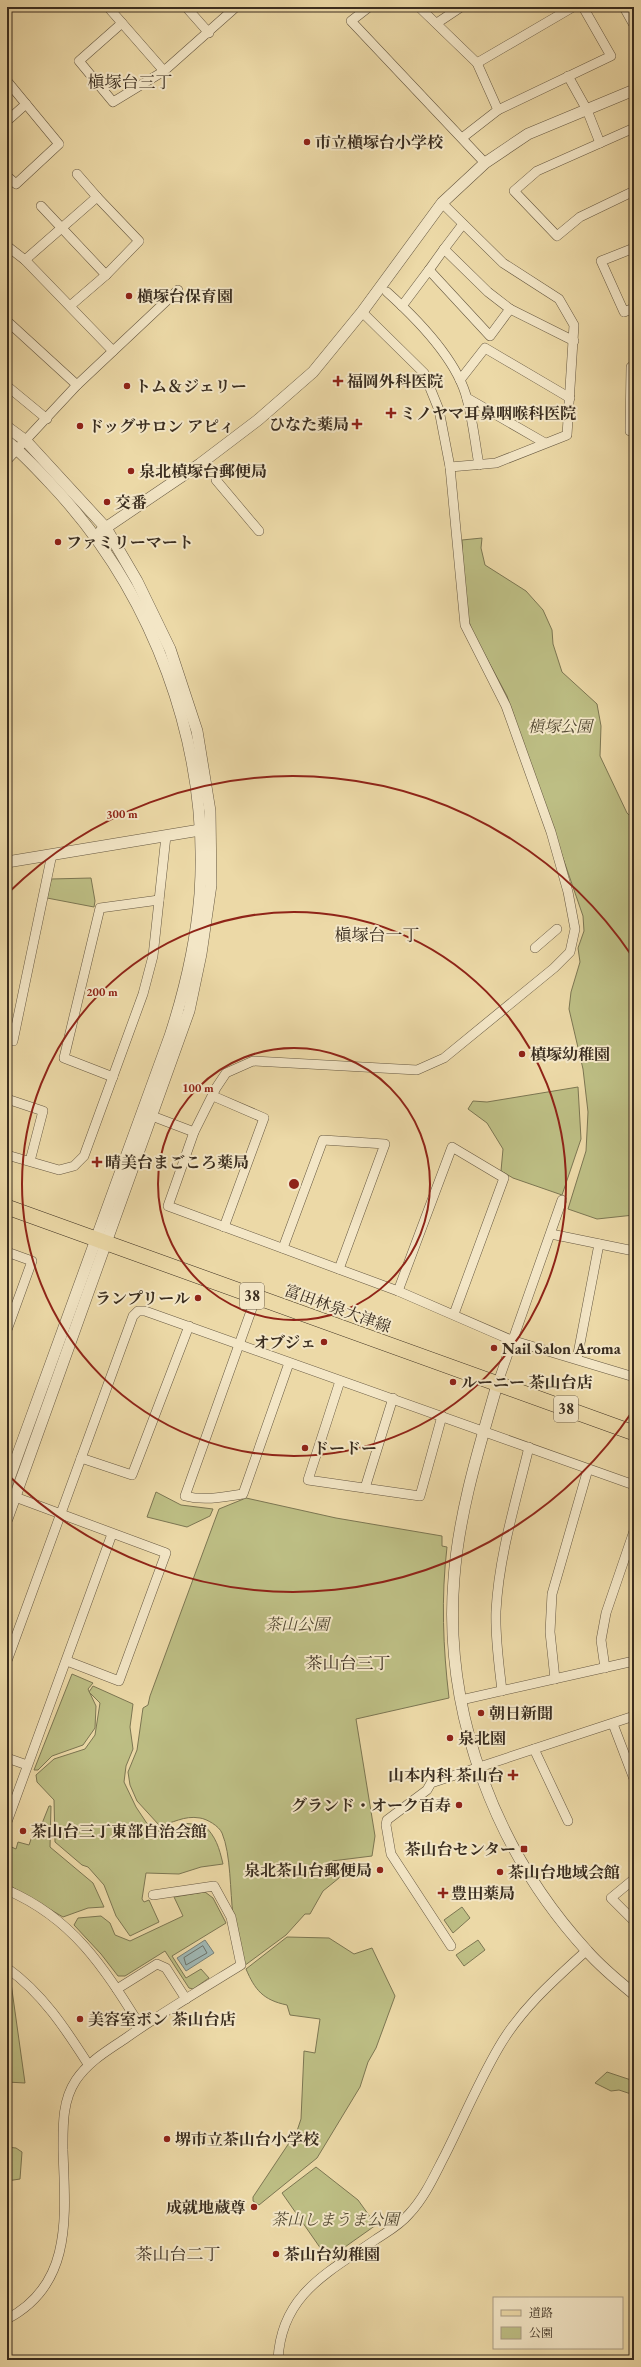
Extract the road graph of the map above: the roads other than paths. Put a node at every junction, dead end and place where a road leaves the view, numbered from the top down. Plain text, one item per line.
1 (108, 7) edge
2 (186, 7) edge
3 (236, 7) edge
4 (369, 7) edge
5 (419, 7) edge
6 (461, 7) edge
7 (573, 7) edge
8 (584, 7) edge
9 (625, 7) edge
10 (122, 23) junction
11 (437, 23) junction
12 (634, 23) edge
13 (208, 33) junction
14 (477, 63) junction
15 (164, 71) junction
16 (568, 76) junction
17 (7, 81) edge
18 (634, 90) edge
19 (26, 104) junction
20 (498, 110) junction
21 (587, 110) junction
22 (7, 121) edge
23 (634, 128) edge
24 (462, 138) junction
25 (600, 143) junction
26 (485, 163) junction
27 (77, 174) dead end
28 (7, 176) edge
29 (634, 191) edge
30 (97, 197) junction
31 (442, 203) junction
32 (42, 206) dead end
33 (463, 224) junction
34 (62, 228) junction
35 (7, 246) edge
36 (634, 248) edge
37 (444, 249) junction
38 (25, 260) junction
39 (429, 270) junction
40 (106, 275) junction
41 (178, 290) dead end
42 (387, 292) dead end
43 (70, 306) junction
44 (402, 306) junction
45 (634, 308) edge
46 (510, 309) junction
47 (362, 312) junction
48 (7, 321) edge
49 (490, 336) junction
50 (574, 341) junction
51 (485, 348) junction
52 (113, 351) junction
53 (634, 365) edge
54 (460, 380) junction
55 (77, 385) junction
56 (7, 386) edge
57 (467, 398) junction
58 (570, 398) junction
59 (47, 419) junction
60 (7, 427) edge
61 (634, 432) edge
62 (7, 441) edge
63 (545, 443) junction
64 (22, 445) junction
65 (7, 460) edge
66 (479, 465) junction
67 (450, 467) junction
68 (216, 480) dead end
69 (106, 528) junction
70 (259, 531) dead end
71 (95, 535) junction
72 (205, 829) junction
73 (166, 836) junction
74 (52, 854) junction
75 (7, 862) edge
76 (159, 900) junction
77 (558, 929) dead end
78 (535, 948) dead end
79 (7, 1040) edge
80 (113, 1077) junction
81 (213, 1096) junction
82 (7, 1099) edge
83 (152, 1116) junction
84 (194, 1132) junction
85 (7, 1155) edge
86 (30, 1161) junction
87 (562, 1200) dead end
88 (7, 1207) edge
89 (224, 1227) junction
90 (551, 1234) junction
91 (100, 1241) junction
92 (599, 1244) junction
93 (283, 1248) junction
94 (634, 1251) edge
95 (7, 1252) edge
96 (339, 1269) junction
97 (398, 1291) junction
98 (256, 1297) junction
99 (454, 1314) junction
100 (189, 1326) junction
101 (7, 1327) edge
102 (511, 1340) junction
103 (240, 1345) junction
104 (577, 1359) junction
105 (289, 1363) junction
106 (634, 1377) edge
107 (340, 1381) junction
108 (497, 1385) junction
109 (393, 1398) junction
110 (442, 1416) junction
111 (484, 1430) junction
112 (634, 1433) edge
113 (529, 1446) junction
114 (81, 1458) junction
115 (588, 1468) junction
116 (7, 1484) edge
117 (634, 1485) edge
118 (365, 1488) junction
119 (11, 1496) edge
120 (60, 1514) junction
121 (7, 1519) edge
122 (634, 1531) edge
123 (112, 1534) junction
124 (7, 1661) edge
125 (67, 1661) junction
126 (634, 1661) edge
127 (606, 1668) junction
128 (555, 1679) junction
129 (502, 1691) junction
130 (461, 1700) junction
131 (634, 1716) edge
132 (613, 1724) junction
133 (534, 1749) junction
134 (7, 1758) edge
135 (27, 1765) junction
136 (478, 1767) junction
137 (634, 1779) edge
138 (568, 1821) dead end
139 (7, 1822) edge
140 (634, 1879) edge
141 (7, 1890) edge
142 (153, 1895) dead end
143 (634, 1921) edge
144 (451, 1946) dead end
145 (586, 1951) junction
146 (7, 1968) edge
147 (117, 1989) junction
148 (634, 1994) edge
149 (186, 1999) junction
150 (141, 2027) junction
151 (88, 2064) junction
152 (7, 2319) edge
153 (278, 2360) edge

1 - 10 street
2 - 13 street
3 - 13 street
4 - 24 street
5 - 11 street
6 - 11 street
7 - 14 street
8 - 16 street
9 - 12 street
10 - 15 street
10 - 15 street
11 - 14 street
13 - 15 street
14 - 20 street
16 - 20 street
16 - 21 street
17 - 19 street
18 - 21 street
19 - 22 street
19 - 28 street
20 - 24 street
21 - 25 street
21 - 26 street
23 - 25 street
24 - 26 street
25 - 29 street
26 - 31 street
27 - 30 street
30 - 34 street
30 - 40 street
31 - 33 street
31 - 47 street
32 - 34 street
33 - 37 street
33 - 50 street
34 - 38 street
34 - 40 street
35 - 38 street
36 - 45 street
37 - 39 street
37 - 46 street
38 - 43 street
39 - 44 street
39 - 49 street
40 - 43 street
41 - 52 street
42 - 44 street
43 - 52 street
44 - 54 street
46 - 49 street
46 - 50 street
47 - 67 street
47 - 69 street
48 - 55 street
49 - 51 street
50 - 58 street
51 - 54 street
51 - 58 street
52 - 55 street
53 - 61 street
54 - 57 street
55 - 59 street
56 - 59 street
57 - 63 street
57 - 66 street
58 - 63 street
59 - 64 street
60 - 64 street
62 - 64 street
63 - 66 street
64 - 65 street
64 - 69 street
64 - 71 street
66 - 67 street
67 - 81 street
68 - 70 street
69 - 71 street
69 - 72 street
71 - 72 street
72 - 73 street
72 - 83 street
72 - 91 street
73 - 74 street
73 - 76 street
74 - 75 street
74 - 79 street
76 - 80 street
76 - 80 street
77 - 78 street
80 - 86 street
81 - 84 street
81 - 89 street
82 - 86 street
83 - 84 street
83 - 91 street
84 - 89 street
85 - 86 street
87 - 90 street
88 - 91 main road, 富田林泉大津線 / 38
89 - 93 street
90 - 92 street
90 - 102 street
91 - 98 main road, 富田林泉大津線 / 38
91 - 116 street
91 - 119 street
92 - 94 street
92 - 104 street
93 - 96 street
93 - 96 street
95 - 101 street
96 - 97 street
97 - 99 street
97 - 99 street
98 - 103 street
98 - 108 main road, 富田林泉大津線 / 38
99 - 102 street
100 - 103 street
100 - 114 street
100 - 114 street
102 - 104 street
102 - 108 street
103 - 105 street
103 - 105 street
104 - 106 street
105 - 107 street
107 - 109 street
107 - 118 street
108 - 111 street
108 - 112 main road, 富田林泉大津線 / 38
109 - 110 street
109 - 118 street
110 - 111 street
110 - 118 street
111 - 113 street
111 - 130 street
113 - 115 street
113 - 129 street
114 - 120 street
115 - 117 street
115 - 128 street
119 - 120 street
119 - 121 street
120 - 123 street
120 - 124 street
122 - 127 street
123 - 125 street
123 - 125 street
125 - 135 street
126 - 127 street
127 - 128 street
128 - 129 street
129 - 130 street
130 - 136 street
131 - 132 street
132 - 133 street
132 - 137 street
133 - 136 street
133 - 138 street
134 - 135 street
135 - 139 street
136 - 144 street
136 - 145 street
140 - 143 street
141 - 147 street
142 - 149 street
145 - 148 street
145 - 153 street
146 - 151 street
147 - 149 street
147 - 150 street
149 - 150 street
150 - 151 street
151 - 152 street

